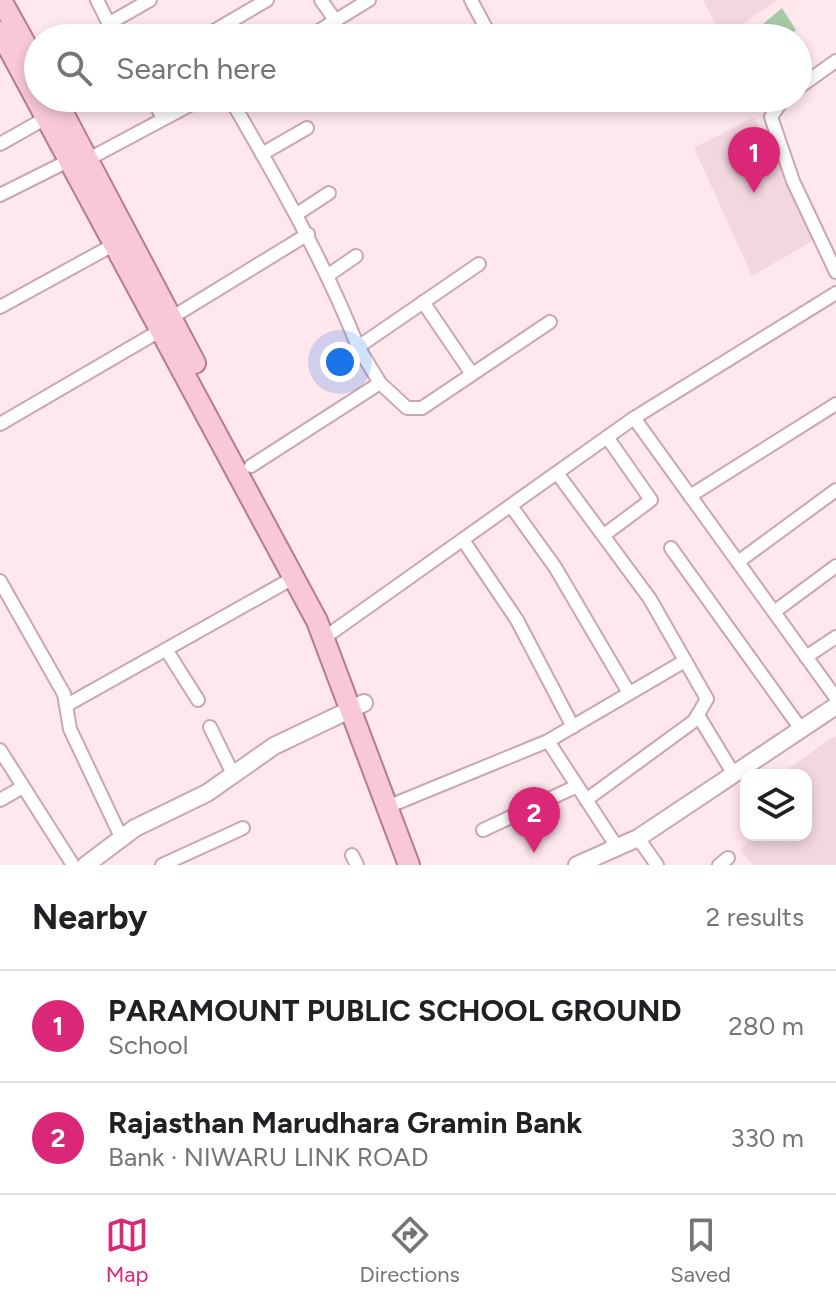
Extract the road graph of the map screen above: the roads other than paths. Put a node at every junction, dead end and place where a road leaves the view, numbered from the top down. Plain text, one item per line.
1 (97, 0) edge
2 (150, 0) edge
3 (267, 0) edge
4 (321, 0) edge
5 (369, 0) edge
6 (477, 2) edge
7 (9, 3) edge
8 (335, 20) junction
9 (108, 24) joint
10 (226, 24) edge
11 (329, 24) edge
12 (485, 24) edge
13 (5, 33) edge
14 (24, 53) edge
15 (836, 61) edge
16 (24, 72) edge
17 (812, 78) edge
18 (43, 112) edge
19 (60, 112) edge
20 (160, 112) edge
21 (174, 112) edge
22 (238, 112) edge
23 (774, 112) edge
24 (163, 117) junction
25 (46, 118) junction
26 (307, 128) dead end
27 (0, 144) edge
28 (262, 154) junction
29 (76, 162) junction
30 (329, 193) dead end
31 (0, 195) edge
32 (297, 214) junction
33 (308, 234) junction
34 (115, 244) junction
35 (356, 256) dead end
36 (479, 264) dead end
37 (836, 272) edge
38 (327, 276) junction
39 (836, 293) edge
40 (423, 302) junction
41 (0, 307) edge
42 (550, 322) dead end
43 (166, 324) junction
44 (358, 347) junction
45 (472, 374) junction
46 (380, 383) junction
47 (203, 393) junction
48 (836, 404) edge
49 (634, 418) junction
50 (0, 424) edge
51 (607, 437) junction
52 (251, 466) junction
53 (557, 473) junction
54 (836, 490) edge
55 (690, 496) junction
56 (511, 506) junction
57 (604, 535) junction
58 (463, 540) junction
59 (671, 548) dead end
60 (738, 562) junction
61 (836, 566) edge
62 (295, 577) junction
63 (0, 581) edge
64 (774, 612) junction
65 (330, 634) junction
66 (836, 637) edge
67 (167, 651) junction
68 (806, 657) junction
69 (683, 662) junction
70 (629, 693) junction
71 (836, 698) edge
72 (198, 700) dead end
73 (67, 705) junction
74 (358, 705) junction
75 (836, 706) edge
76 (698, 715) junction
77 (210, 727) dead end
78 (573, 727) junction
79 (801, 729) junction
80 (548, 741) junction
81 (0, 750) edge
82 (733, 773) junction
83 (234, 776) junction
84 (577, 786) junction
85 (21, 788) junction
86 (0, 800) edge
87 (586, 800) junction
88 (392, 805) junction
89 (243, 828) dead end
90 (483, 830) dead end
91 (638, 838) junction
92 (122, 839) junction
93 (617, 847) junction
94 (73, 865) edge
95 (86, 865) edge
96 (162, 865) edge
97 (409, 865) edge
98 (421, 865) edge
99 (577, 865) edge
100 (657, 865) edge

1 - 9 street
2 - 9 street
3 - 10 street
4 - 8 street
5 - 8 street
6 - 12 street
7 - 13 main road
8 - 11 street
13 - 14 main road
13 - 16 main road
15 - 17 street
18 - 25 main road
19 - 29 main road
20 - 24 street
21 - 24 street
22 - 28 street
23 - 37 street
24 - 29 street
25 - 27 street
25 - 29 main road
26 - 28 street
28 - 32 street
29 - 31 street
29 - 34 main road
29 - 43 main road
30 - 32 street
32 - 33 street
33 - 38 street
33 - 43 street
34 - 41 street
34 - 43 main road
35 - 38 street
36 - 40 street
38 - 44 street
39 - 49 street
40 - 44 street
40 - 45 street
42 - 45 street
43 - 47 main road
43 - 50 street
44 - 46 street
45 - 46 street
46 - 52 street
47 - 52 main road
47 - 62 main road
48 - 55 street
49 - 51 street
49 - 55 street
51 - 53 street
51 - 57 street
52 - 65 main road
53 - 56 street
53 - 57 street
54 - 60 street
55 - 60 street
56 - 58 street
56 - 70 street
57 - 69 street
58 - 65 street
58 - 78 street
59 - 79 street
60 - 64 street
61 - 64 street
62 - 65 main road
62 - 67 street
63 - 73 street
64 - 68 street
65 - 74 main road
66 - 68 street
67 - 72 street
67 - 73 street
68 - 71 street
69 - 70 street
69 - 76 street
70 - 78 street
73 - 92 street
74 - 83 street
74 - 88 main road
75 - 79 street
76 - 82 street
76 - 87 street
77 - 83 street
78 - 80 street
79 - 82 street
80 - 84 street
80 - 88 street
81 - 85 street
82 - 91 street
83 - 92 street
84 - 87 street
84 - 90 street
85 - 86 street
85 - 94 street
87 - 93 street
88 - 97 main road
88 - 98 main road
89 - 96 street
91 - 93 street
91 - 100 street
92 - 95 street
93 - 99 street

